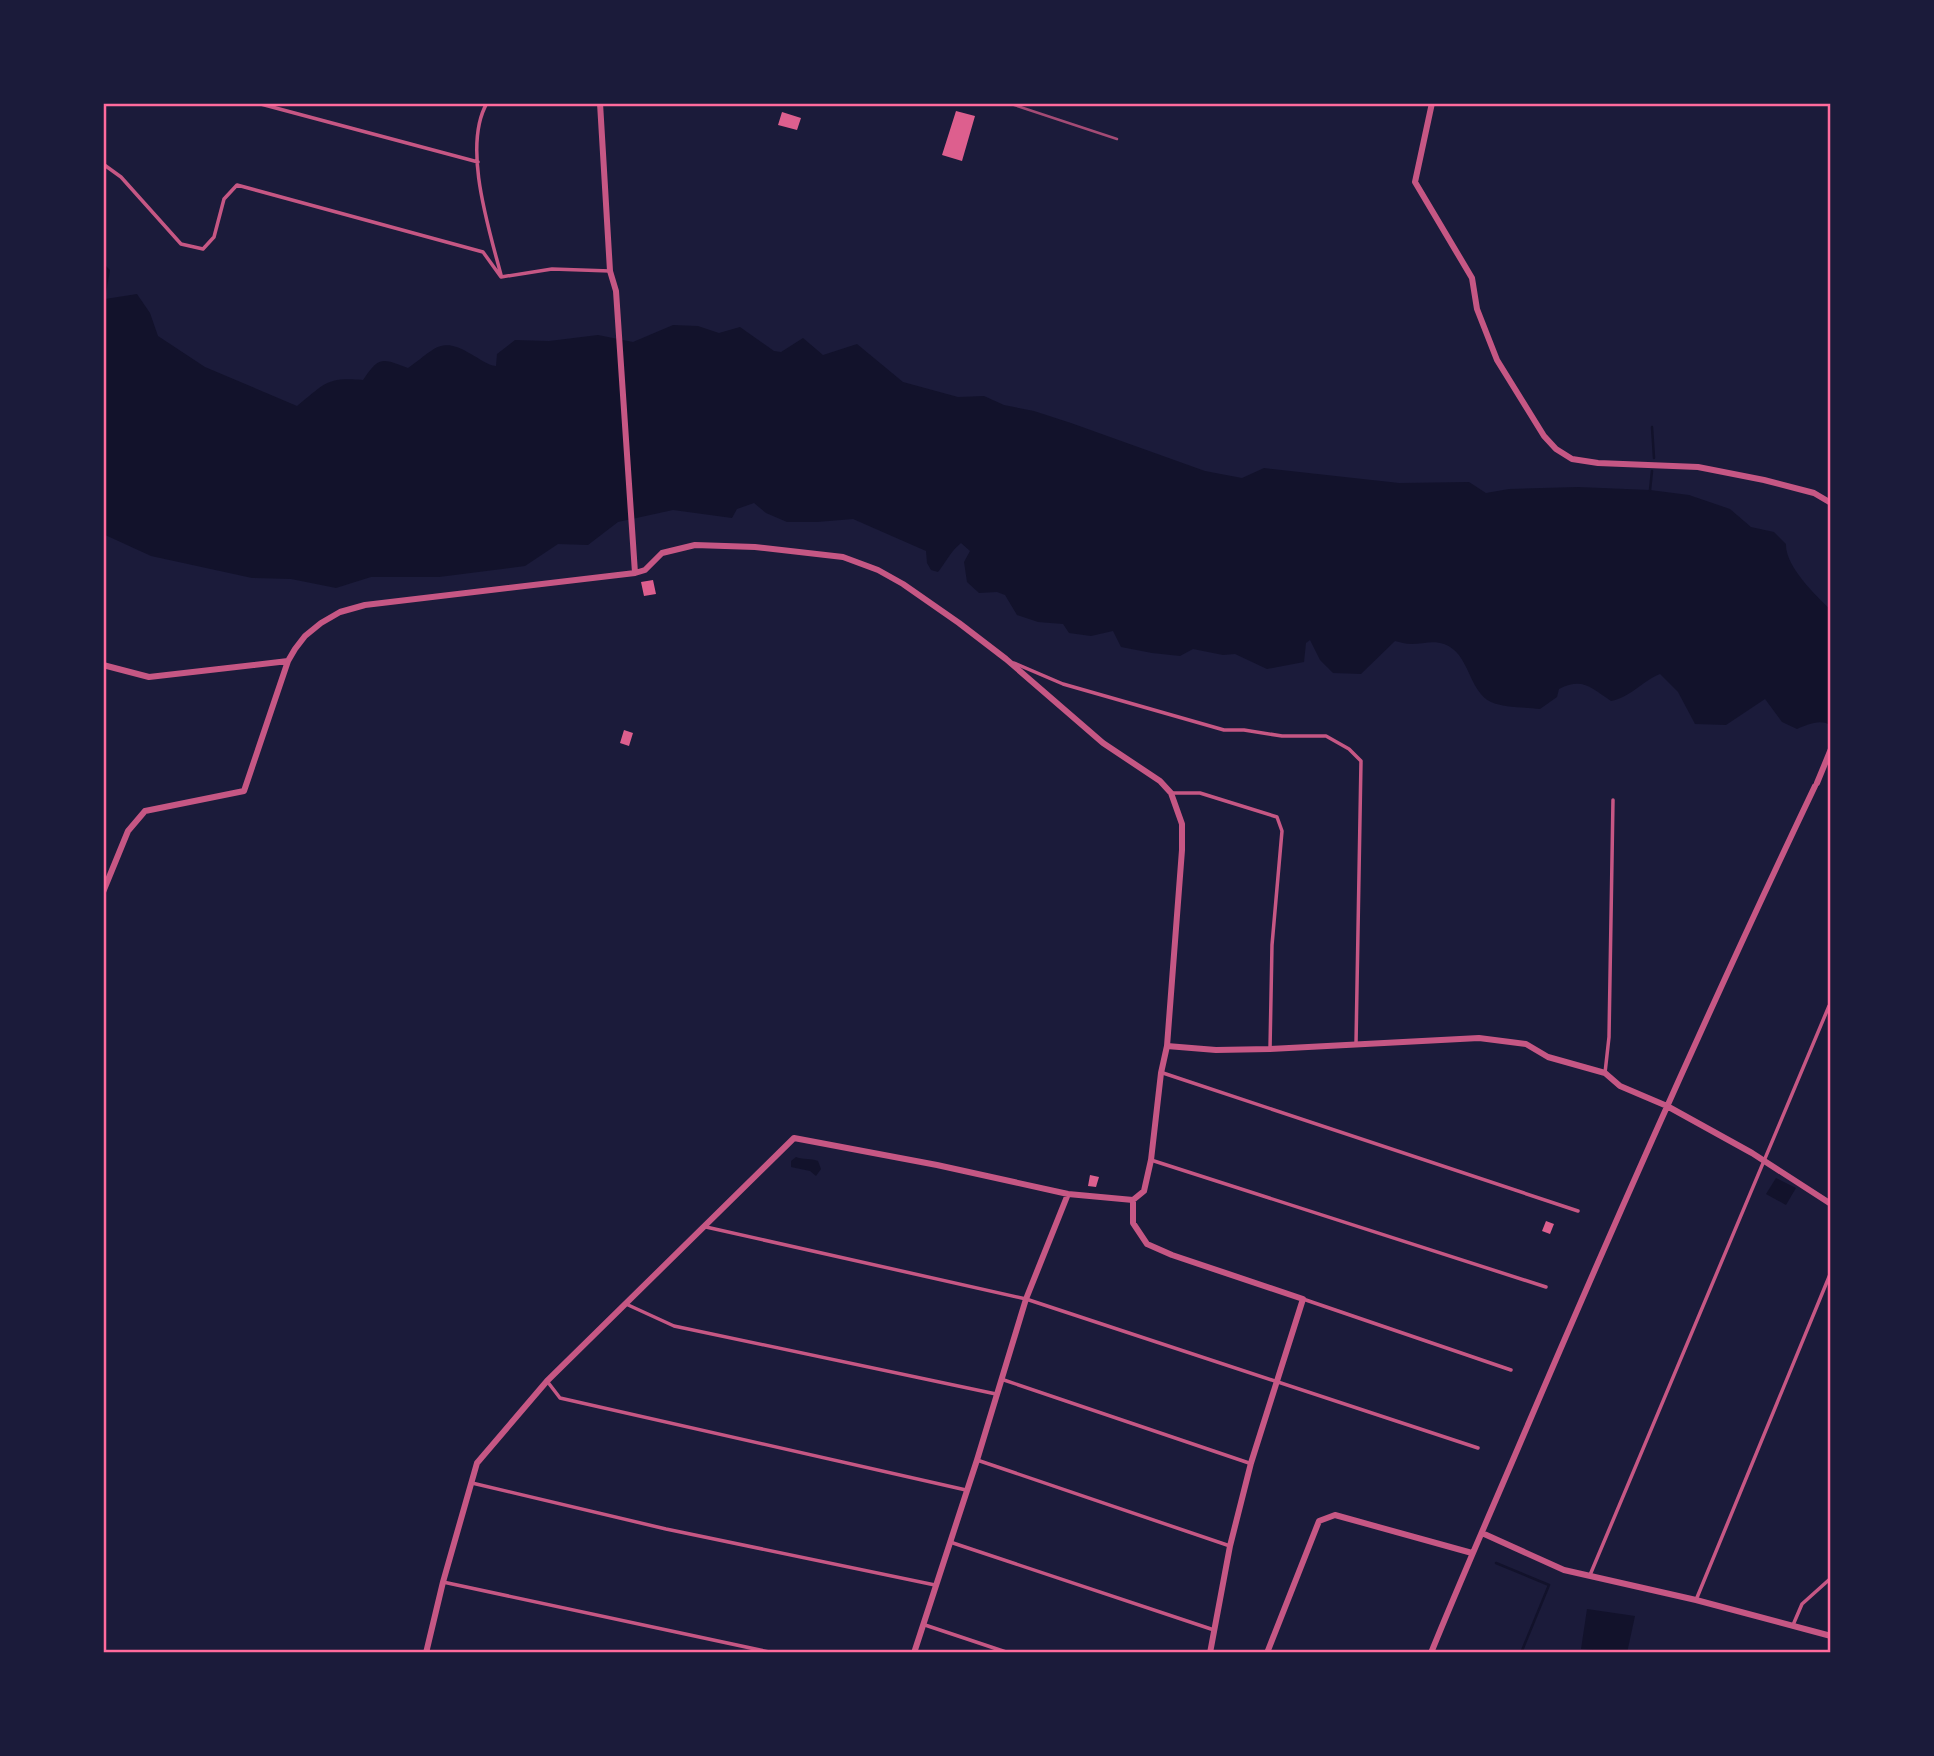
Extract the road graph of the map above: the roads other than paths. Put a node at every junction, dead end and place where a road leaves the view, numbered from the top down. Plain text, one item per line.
1 (257, 103) edge
2 (488, 103) edge
3 (600, 103) edge
4 (1432, 103) edge
5 (478, 162) junction
6 (103, 164) edge
7 (610, 271) junction
8 (501, 277) junction
9 (1831, 503) edge
10 (635, 573) junction
11 (1006, 659) junction
12 (288, 662) junction
13 (103, 664) edge
14 (1831, 750) edge
15 (1171, 793) junction
16 (1613, 800) dead end
17 (103, 892) edge
18 (1829, 1006) dead end
19 (1167, 1046) junction
20 (1356, 1046) junction
21 (1270, 1049) junction
22 (1161, 1073) junction
23 (1605, 1073) junction
24 (1667, 1106) junction
25 (1151, 1160) junction
26 (1765, 1161) junction
27 (1068, 1194) junction
28 (1133, 1200) junction
29 (1831, 1204) edge
30 (1578, 1211) dead end
31 (704, 1226) junction
32 (1831, 1272) edge
33 (1546, 1287) dead end
34 (1026, 1299) junction
35 (1303, 1299) junction
36 (624, 1303) junction
37 (1511, 1370) dead end
38 (1001, 1378) junction
39 (1276, 1380) junction
40 (547, 1381) junction
41 (996, 1394) junction
42 (1478, 1448) dead end
43 (977, 1460) junction
44 (1251, 1463) junction
45 (470, 1482) junction
46 (966, 1490) junction
47 (1482, 1534) junction
48 (949, 1542) junction
49 (1230, 1546) junction
50 (1472, 1553) junction
51 (1590, 1576) junction
52 (1831, 1578) edge
53 (443, 1582) junction
54 (936, 1585) junction
55 (1696, 1600) junction
56 (925, 1625) junction
57 (1792, 1627) junction
58 (1214, 1630) junction
59 (1831, 1636) edge
60 (426, 1653) edge
61 (774, 1653) edge
62 (914, 1653) edge
63 (1009, 1653) edge
64 (1210, 1653) edge
65 (1267, 1653) edge
66 (1431, 1653) edge

1 - 5 lane
2 - 5 lane
3 - 7 street
4 - 9 street
5 - 8 lane
6 - 8 lane
7 - 8 lane
7 - 10 street
10 - 11 street
10 - 12 street
11 - 15 street
11 - 20 lane
12 - 13 street
12 - 17 street
14 - 24 street
15 - 19 street
15 - 21 lane
16 - 23 lane
18 - 26 lane
19 - 21 street
19 - 22 street
20 - 21 street
20 - 23 street
22 - 25 street
22 - 30 lane
23 - 24 street
24 - 26 street
24 - 47 street
25 - 28 street
25 - 33 lane
26 - 29 street
26 - 51 lane
27 - 28 street
27 - 31 street
27 - 34 street
28 - 35 street
31 - 34 lane
31 - 36 street
32 - 55 lane
34 - 38 street
34 - 39 lane
35 - 37 lane
35 - 39 street
36 - 40 street
36 - 41 lane
38 - 41 street
38 - 44 lane
39 - 42 lane
39 - 44 street
40 - 45 street
40 - 46 lane
41 - 43 street
43 - 46 street
43 - 49 lane
44 - 49 street
45 - 53 street
45 - 54 lane
46 - 48 street
47 - 50 street
47 - 51 street
48 - 54 street
48 - 58 lane
49 - 58 street
50 - 65 street
50 - 66 street
51 - 55 street
52 - 57 lane
53 - 60 street
53 - 61 lane
54 - 56 street
55 - 57 street
56 - 62 street
56 - 63 lane
57 - 59 street
58 - 64 street

